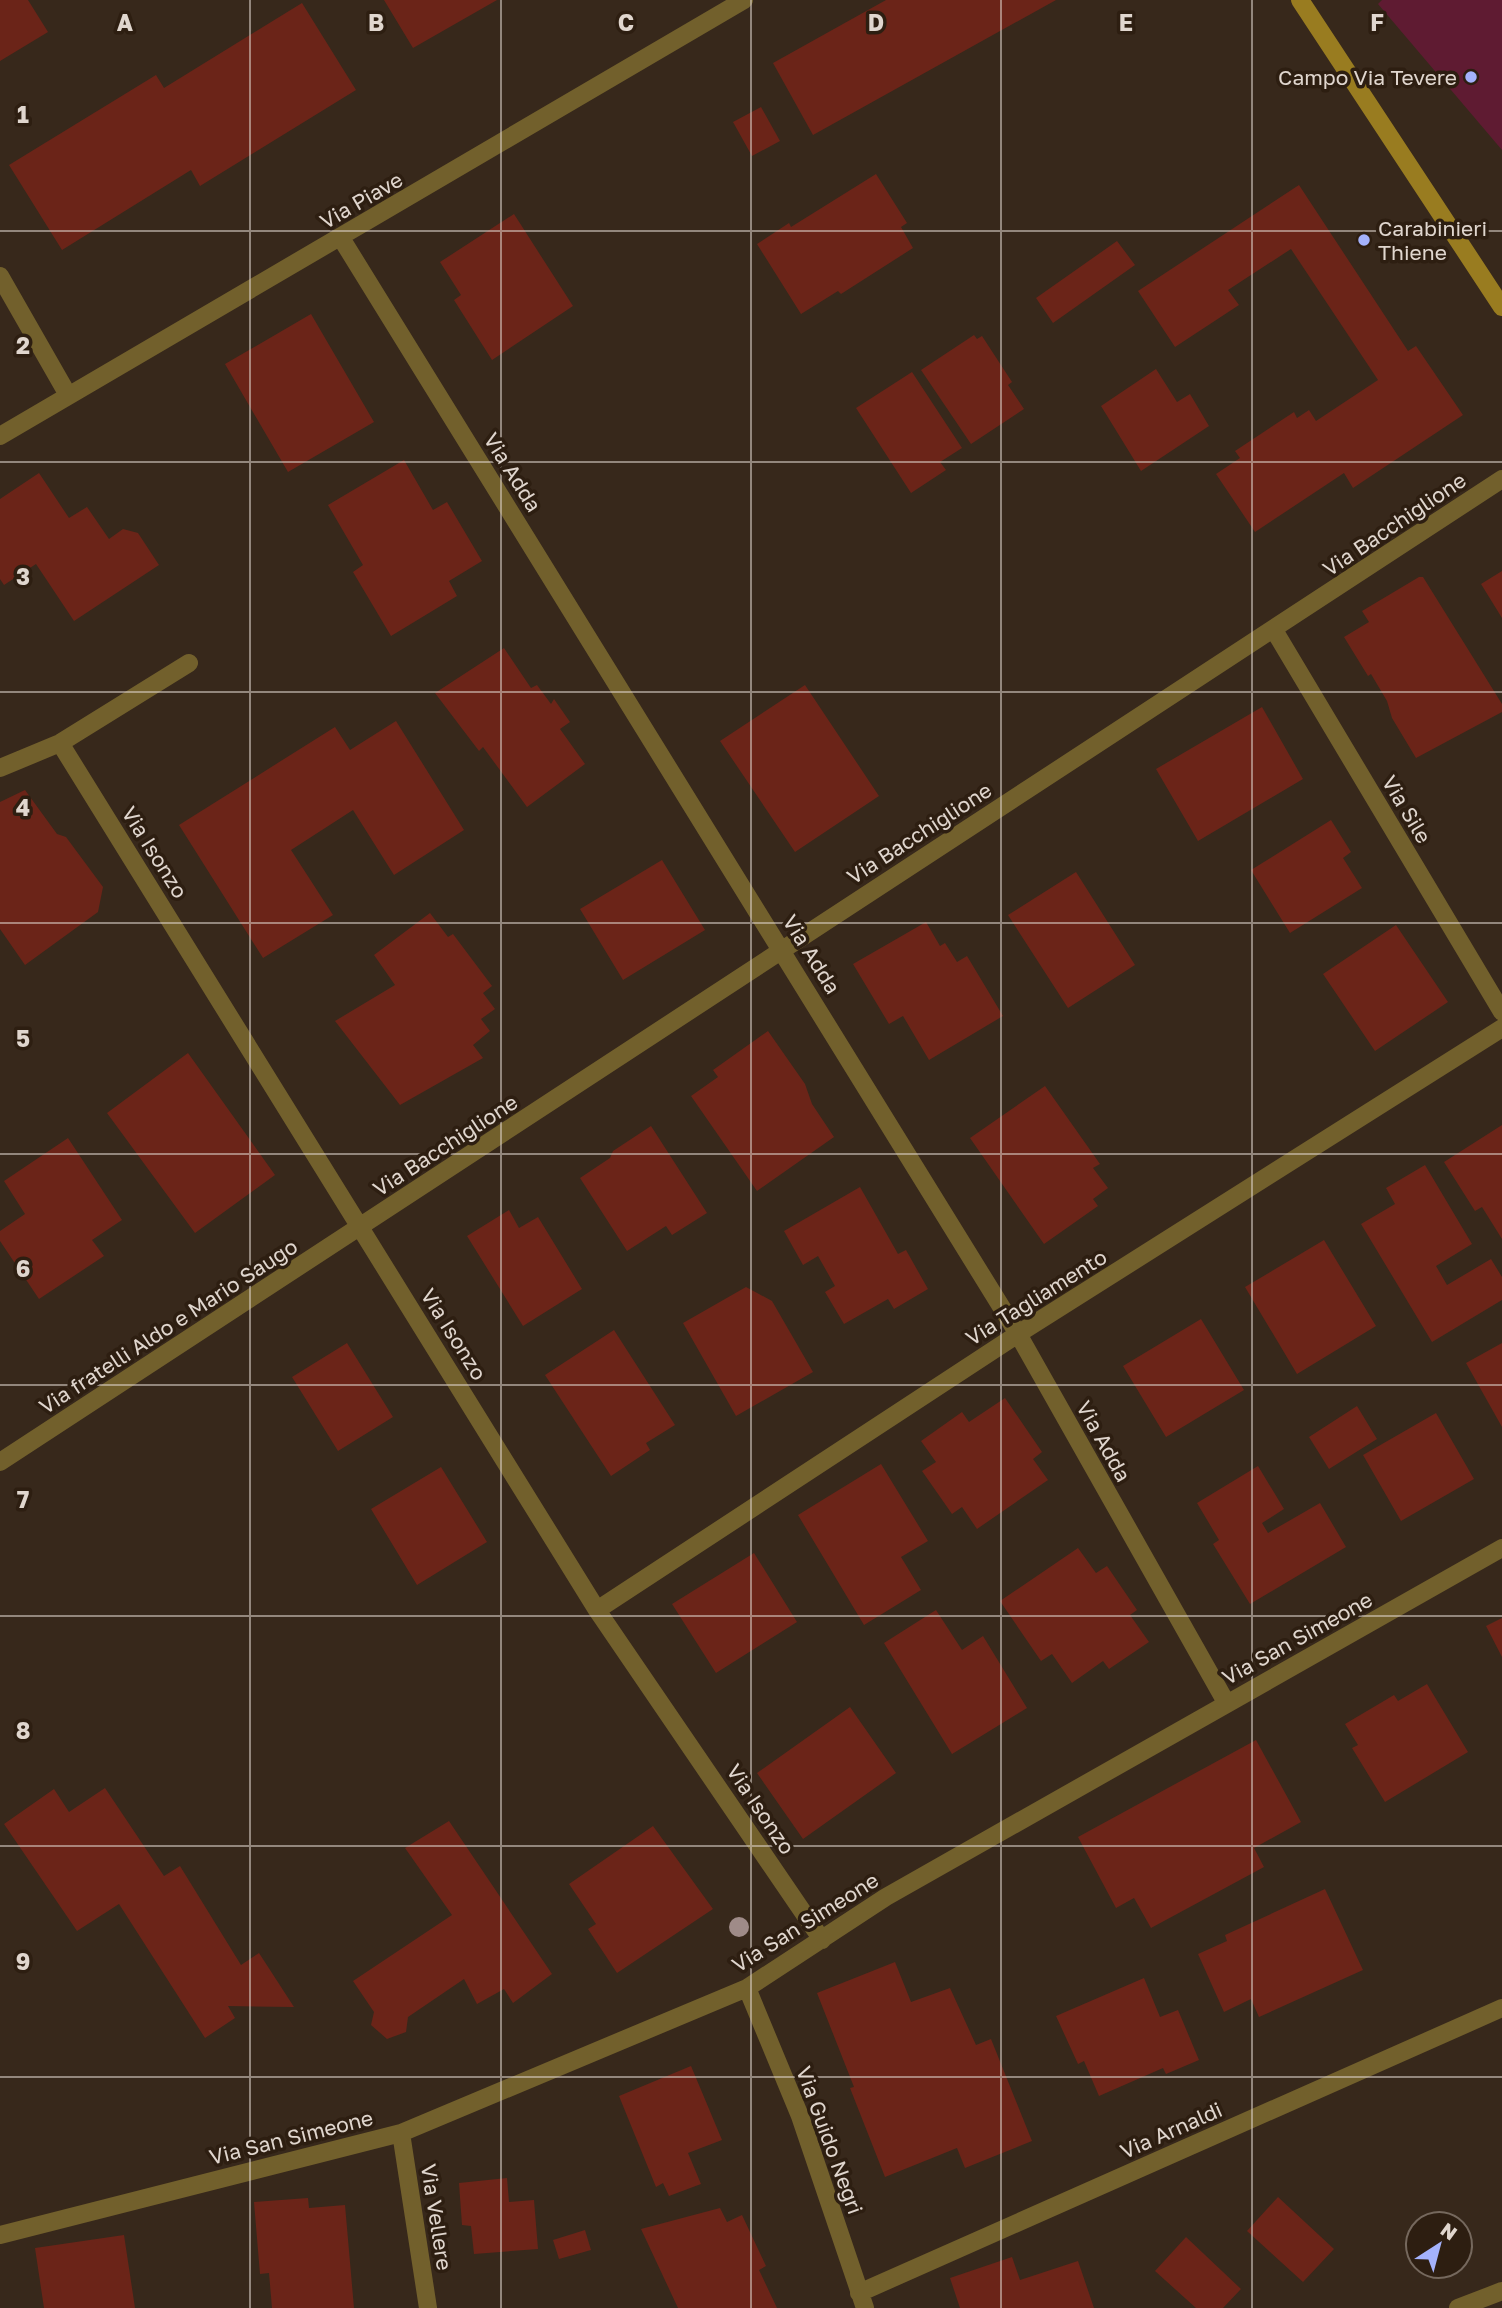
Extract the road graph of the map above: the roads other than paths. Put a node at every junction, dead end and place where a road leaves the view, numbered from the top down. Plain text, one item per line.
1 (744, 0) edge
2 (1300, 0) edge
3 (341, 238) junction
4 (0, 276) edge
5 (1502, 307) edge
6 (68, 395) junction
7 (0, 436) edge
8 (1502, 479) edge
9 (1274, 630) junction
10 (188, 663) dead end
11 (60, 743) junction
12 (0, 768) edge
13 (783, 950) junction
14 (1502, 1012) edge
15 (1502, 1028) edge
16 (362, 1228) junction
17 (1018, 1334) junction
18 (0, 1462) edge
19 (1502, 1548) edge
20 (597, 1610) junction
21 (1227, 1704) junction
22 (822, 1940) junction
23 (747, 1988) junction
24 (1502, 2008) edge
25 (401, 2133) junction
26 (0, 2235) edge
27 (1502, 2291) edge
28 (862, 2300) edge
29 (428, 2308) edge
30 (1458, 2308) edge

1 - 3 street, Via Piave
2 - 5 main road
3 - 6 street, Via Piave
3 - 13 street, Via Adda
4 - 6 street
6 - 7 street, Via Piave
8 - 9 street, Via Bacchiglione
9 - 13 street, Via Bacchiglione
9 - 14 street, Via Sile
10 - 11 street
11 - 12 street
11 - 16 street, Via Isonzo
13 - 16 street, Via Bacchiglione
13 - 17 street, Via Adda
15 - 17 street, Via Tagliamento
16 - 18 street, Via fratelli Aldo e Mario Saugo
16 - 20 street, Via Isonzo
17 - 20 street, Via Tagliamento
17 - 21 street, Via Adda
19 - 21 street, Via San Simeone
20 - 22 street, Via Isonzo
21 - 22 street, Via San Simeone
22 - 23 street, Via San Simeone
23 - 25 street, Via San Simeone
23 - 28 street, Via Guido Negri
24 - 28 street, Via Arnaldi
25 - 26 street, Via San Simeone
25 - 29 street, Via Vellere
27 - 30 street

